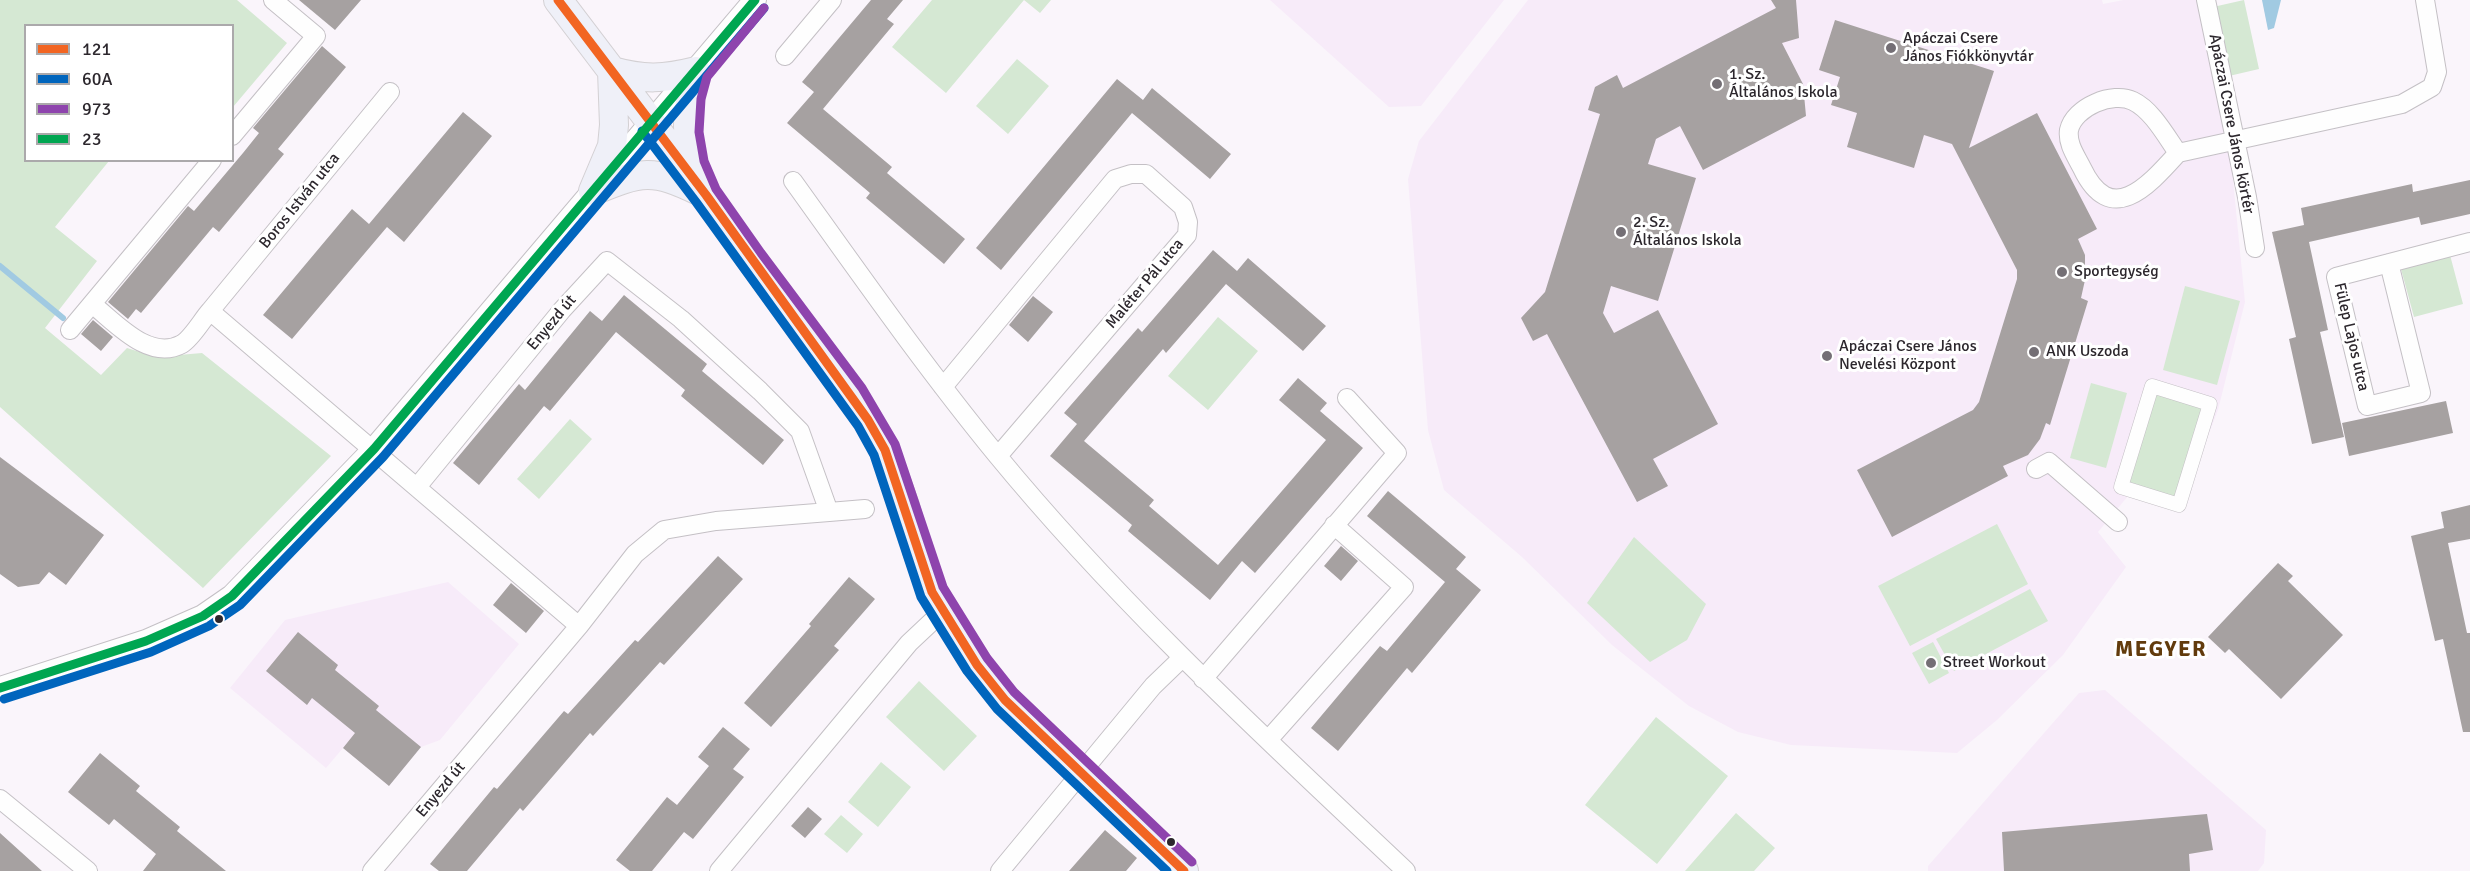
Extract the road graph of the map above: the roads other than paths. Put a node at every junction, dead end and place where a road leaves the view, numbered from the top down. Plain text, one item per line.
1 (273, 0) edge
2 (558, 0) edge
3 (755, 0) edge
4 (832, 0) edge
5 (2206, 0) edge
6 (2425, 0) edge
7 (785, 56) dead end
8 (612, 71) junction
9 (696, 71) junction
10 (390, 92) dead end
11 (651, 124) junction
12 (234, 134) edge
13 (2235, 141) junction
14 (2178, 153) junction
15 (210, 162) edge
16 (793, 181) dead end
17 (593, 191) junction
18 (706, 195) junction
19 (2470, 242) edge
20 (2255, 248) dead end
21 (2389, 263) junction
22 (92, 304) junction
23 (210, 311) junction
24 (70, 330) dead end
25 (943, 387) junction
26 (1347, 398) dead end
27 (2210, 404) joint
28 (374, 449) junction
29 (998, 456) junction
30 (2036, 469) dead end
31 (417, 487) junction
32 (866, 509) dead end
33 (829, 512) junction
34 (2118, 522) dead end
35 (1334, 525) junction
36 (942, 612) junction
37 (579, 626) junction
38 (1181, 659) junction
39 (1203, 679) junction
40 (0, 688) edge
41 (1268, 740) junction
42 (1081, 775) junction
43 (0, 799) edge
44 (88, 871) edge
45 (372, 871) edge
46 (719, 871) edge
47 (1000, 871) edge
48 (1185, 871) edge
49 (1406, 871) edge

1 - 12 street
2 - 8 main road
3 - 9 street
4 - 7 street
5 - 13 street, Apáczai Csere János körtér
6 - 13 street
8 - 9 main road
8 - 11 main road
8 - 17 main road
9 - 11 street
9 - 18 main road
10 - 23 street, Boros István utca
11 - 17 street
11 - 18 main road
13 - 14 street
13 - 20 street, Apáczai Csere János körtér
14 - 14 street
15 - 22 street
16 - 25 street
17 - 18 main road
17 - 28 street
18 - 36 main road
19 - 21 street, Fülep Lajos utca
21 - 21 street, Fülep Lajos utca
22 - 23 street, Boros István utca
22 - 24 street
23 - 28 street
25 - 29 street
25 - 29 street, Maléter Pál utca
26 - 35 street
27 - 27 street
28 - 31 street
28 - 40 street
29 - 38 street
30 - 34 street
31 - 33 street, Enyezd út
31 - 37 street
32 - 33 street, Enyezd út
33 - 37 street, Enyezd út
35 - 39 street
35 - 41 street
36 - 42 main road
36 - 46 street
37 - 45 street, Enyezd út
38 - 39 street
38 - 42 street
39 - 41 street
41 - 49 street
42 - 47 street
42 - 48 main road
43 - 44 street

